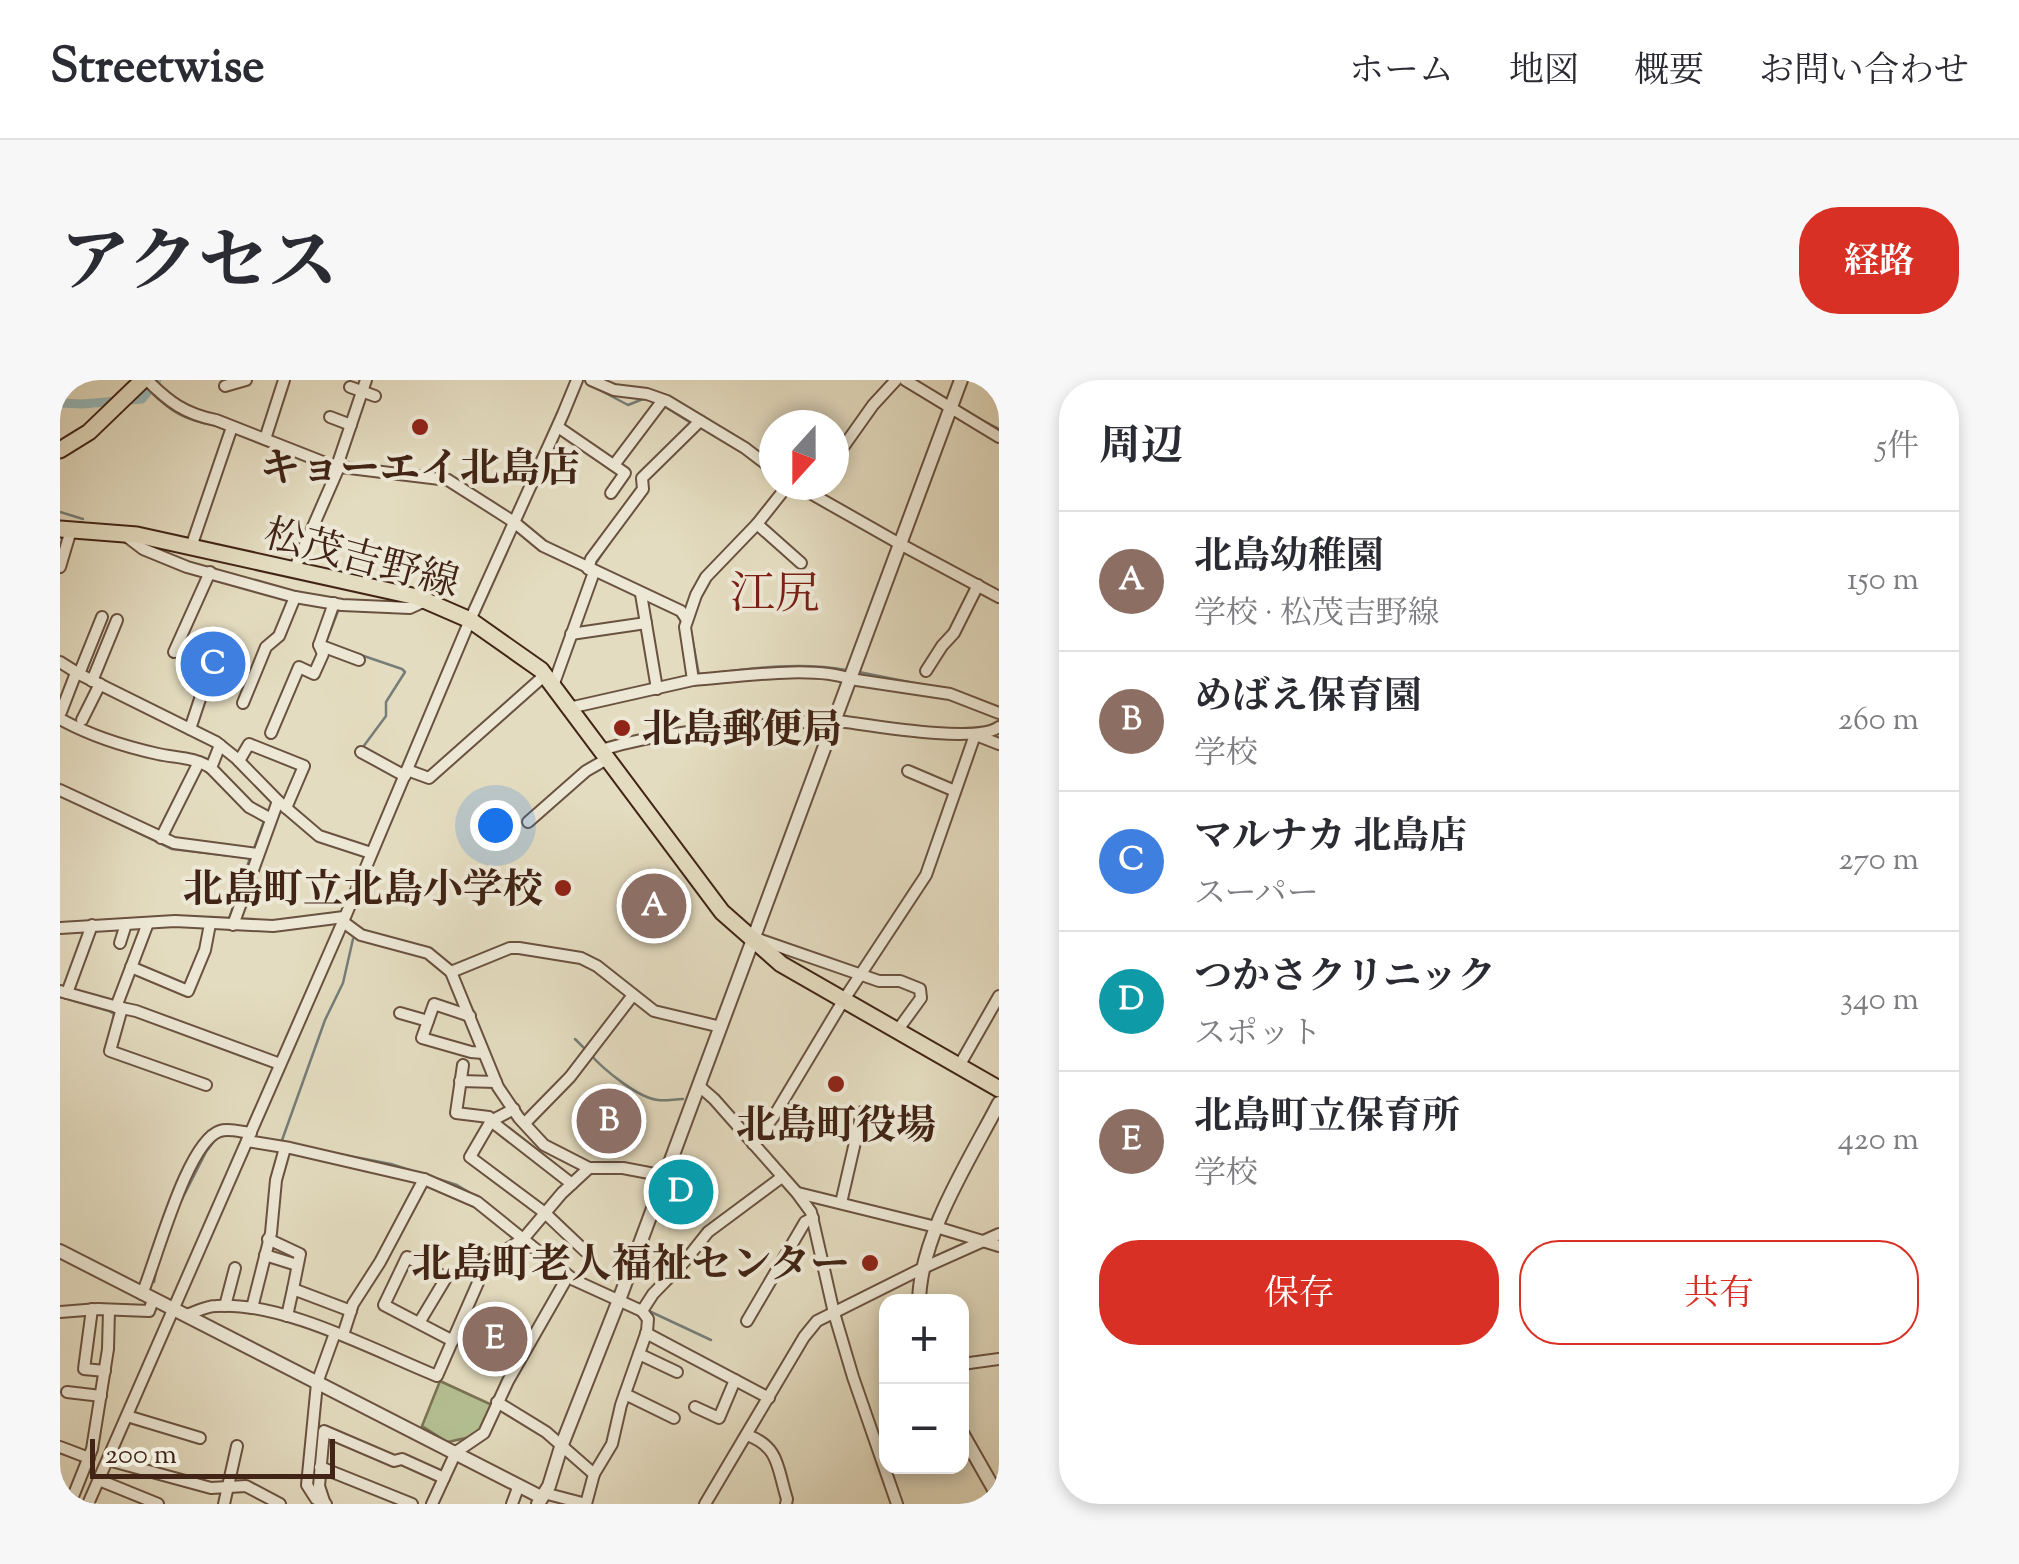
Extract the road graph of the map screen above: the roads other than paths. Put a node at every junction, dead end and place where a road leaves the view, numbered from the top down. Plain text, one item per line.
1 (246, 380) edge
2 (284, 380) edge
3 (576, 380) edge
4 (591, 380) edge
5 (896, 380) edge
6 (905, 380) edge
7 (961, 380) edge
8 (149, 383) edge
9 (225, 386) dead end
10 (359, 386) edge
11 (375, 396) dead end
12 (663, 400) junction
13 (951, 407) junction
14 (330, 417) dead end
15 (700, 421) junction
16 (351, 424) junction
17 (558, 427) junction
18 (230, 431) junction
19 (999, 437) edge
20 (265, 439) junction
21 (849, 439) edge
22 (64, 445) edge
23 (759, 459) edge
24 (614, 465) junction
25 (332, 469) junction
26 (611, 492) dead end
27 (779, 500) edge
28 (830, 500) edge
29 (514, 522) junction
30 (757, 524) junction
31 (65, 529) edge
32 (123, 534) junction
33 (900, 544) junction
34 (191, 548) junction
35 (801, 563) dead end
36 (60, 567) edge
37 (591, 567) junction
38 (294, 570) junction
39 (210, 572) junction
40 (978, 585) junction
41 (641, 594) junction
42 (294, 597) junction
43 (999, 597) edge
44 (424, 600) junction
45 (334, 603) junction
46 (470, 620) junction
47 (687, 620) junction
48 (646, 622) junction
49 (571, 634) junction
50 (319, 645) junction
51 (174, 652) dead end
52 (359, 660) dead end
53 (60, 662) edge
54 (286, 662) dead end
55 (299, 668) junction
56 (926, 671) dead end
57 (77, 674) junction
58 (852, 674) junction
59 (549, 680) junction
60 (694, 680) junction
61 (96, 682) junction
62 (656, 689) junction
63 (203, 690) dead end
64 (243, 703) dead end
65 (569, 708) junction
66 (999, 713) edge
67 (61, 716) edge
68 (82, 720) dead end
69 (834, 721) junction
70 (999, 727) edge
71 (190, 728) junction
72 (271, 734) dead end
73 (975, 735) junction
74 (999, 744) edge
75 (220, 745) junction
76 (361, 752) dead end
77 (604, 755) junction
78 (239, 761) junction
79 (199, 762) junction
80 (211, 768) junction
81 (908, 771) dead end
82 (406, 773) junction
83 (60, 790) edge
84 (955, 791) junction
85 (282, 805) junction
86 (271, 819) junction
87 (528, 822) dead end
88 (161, 838) junction
89 (371, 853) junction
90 (258, 854) junction
91 (344, 919) junction
92 (148, 923) junction
93 (126, 924) junction
94 (210, 924) junction
95 (92, 925) junction
96 (233, 926) junction
97 (60, 928) edge
98 (754, 939) junction
99 (120, 943) dead end
100 (131, 967) junction
101 (450, 972) junction
102 (860, 974) junction
103 (64, 992) edge
104 (633, 995) junction
105 (999, 996) edge
106 (843, 1000) junction
107 (119, 1008) junction
108 (400, 1012) dead end
109 (470, 1016) junction
110 (428, 1021) junction
111 (721, 1027) junction
112 (897, 1031) junction
113 (483, 1053) junction
114 (280, 1064) junction
115 (462, 1065) dead end
116 (960, 1066) junction
117 (460, 1081) junction
118 (496, 1082) junction
119 (206, 1085) dead end
120 (699, 1086) junction
121 (999, 1089) edge
122 (999, 1103) edge
123 (514, 1110) junction
124 (862, 1112) dead end
125 (492, 1122) junction
126 (524, 1124) junction
127 (249, 1137) junction
128 (753, 1144) junction
129 (285, 1148) junction
130 (589, 1168) junction
131 (665, 1176) junction
132 (782, 1177) junction
133 (424, 1179) junction
134 (572, 1184) junction
135 (797, 1193) junction
136 (841, 1203) junction
137 (545, 1214) junction
138 (813, 1218) junction
139 (936, 1227) junction
140 (999, 1234) edge
141 (524, 1238) junction
142 (268, 1240) junction
143 (981, 1242) junction
144 (999, 1246) edge
145 (60, 1250) edge
146 (585, 1251) dead end
147 (265, 1255) junction
148 (298, 1265) junction
149 (235, 1268) dead end
150 (923, 1268) junction
151 (568, 1276) junction
152 (293, 1290) junction
153 (920, 1294) edge
154 (148, 1297) junction
155 (619, 1300) junction
156 (225, 1306) junction
157 (252, 1308) junction
158 (92, 1310) junction
159 (109, 1310) junction
160 (348, 1310) junction
161 (642, 1311) junction
162 (60, 1312) edge
163 (180, 1313) junction
164 (834, 1314) junction
165 (286, 1316) junction
166 (747, 1320) dead end
167 (419, 1324) junction
168 (646, 1333) junction
169 (339, 1334) junction
170 (453, 1341) junction
171 (639, 1354) junction
172 (999, 1359) edge
173 (969, 1363) edge
174 (105, 1370) junction
175 (676, 1372) dead end
176 (734, 1380) junction
177 (317, 1383) junction
178 (67, 1392) dead end
179 (625, 1394) junction
180 (101, 1396) junction
181 (769, 1398) junction
182 (498, 1402) junction
183 (696, 1407) dead end
184 (127, 1416) junction
185 (674, 1418) dead end
186 (746, 1435) junction
187 (200, 1438) dead end
188 (969, 1445) edge
189 (237, 1446) dead end
190 (561, 1446) junction
191 (60, 1447) edge
192 (456, 1452) junction
193 (89, 1458) junction
194 (108, 1460) junction
195 (320, 1467) junction
196 (594, 1474) junction
197 (444, 1478) junction
198 (99, 1480) junction
199 (519, 1486) junction
200 (228, 1487) junction
201 (541, 1498) edge
202 (999, 1498) edge
203 (273, 1502) edge
204 (64, 1504) edge
205 (88, 1504) edge
206 (158, 1504) edge
207 (224, 1504) edge
208 (325, 1504) edge
209 (412, 1504) edge
210 (432, 1504) edge
211 (512, 1504) edge
212 (586, 1504) edge
213 (704, 1504) edge
214 (786, 1504) edge
215 (897, 1504) edge

1 - 9 street
2 - 20 street
3 - 17 street
4 - 12 street
5 - 21 street
6 - 13 street
7 - 13 street
8 - 18 street
8 - 22 main road
10 - 11 street
10 - 16 street
12 - 15 street
12 - 24 street
13 - 19 street
13 - 33 street
14 - 16 street
15 - 23 street
15 - 37 street
16 - 25 street
17 - 24 street
17 - 29 street
18 - 20 street
18 - 34 street
20 - 25 street
24 - 26 street
25 - 29 street
25 - 38 street
27 - 30 street
28 - 33 street
29 - 37 street
29 - 46 street
30 - 35 street
30 - 47 street
31 - 32 main road, 松茂吉野線
31 - 36 street
32 - 34 main road, 松茂吉野線
32 - 39 street
33 - 40 street
33 - 58 street
34 - 38 main road, 松茂吉野線
37 - 41 street
37 - 49 street
38 - 44 main road, 松茂吉野線
39 - 42 street
39 - 51 street
40 - 43 street
40 - 56 street
41 - 47 street
41 - 48 street
42 - 45 street
42 - 64 street
44 - 45 street
44 - 46 main road, 松茂吉野線
45 - 50 street
46 - 59 main road, 松茂吉野線
46 - 82 street
47 - 60 street
48 - 49 street
48 - 62 street
49 - 59 street
50 - 52 street
50 - 55 street
53 - 57 street
54 - 55 street
55 - 72 street
57 - 61 street
57 - 61 street
57 - 67 street
58 - 60 street
58 - 66 street
58 - 69 street
59 - 65 main road, 松茂吉野線
59 - 82 street
60 - 62 street
61 - 68 street
61 - 71 street
62 - 65 street
63 - 71 street
65 - 77 main road, 松茂吉野線
67 - 79 street
69 - 73 street
69 - 77 street
69 - 98 street
70 - 73 street
71 - 75 street
73 - 74 street
73 - 84 street
75 - 78 street
75 - 80 street
76 - 82 street
77 - 87 street
77 - 98 main road, 松茂吉野線
78 - 85 street
78 - 85 street
79 - 80 street
79 - 88 street
80 - 86 street
81 - 84 street
82 - 89 street
83 - 88 street
84 - 102 street
85 - 86 street
85 - 89 street
86 - 90 street
88 - 90 street
89 - 91 street
90 - 96 street
91 - 96 street
91 - 101 street
91 - 114 street
92 - 93 street
92 - 94 street
92 - 100 street
93 - 95 street
93 - 99 street
94 - 96 street
94 - 100 street
95 - 97 street
95 - 103 street
98 - 102 street
98 - 106 main road, 松茂吉野線
98 - 111 street
100 - 107 street
101 - 104 street
101 - 109 street
102 - 106 street
102 - 112 street
103 - 107 street
104 - 111 street
104 - 126 street
105 - 116 street
106 - 112 main road, 松茂吉野線
106 - 128 street
107 - 114 street
107 - 119 street
108 - 110 street
109 - 110 street
109 - 113 street
110 - 113 street
111 - 120 street
112 - 116 main road, 松茂吉野線
113 - 118 street
114 - 127 street
115 - 117 street
116 - 121 main road, 松茂吉野線
117 - 118 street
117 - 125 street
118 - 123 street
120 - 128 street
120 - 131 street
122 - 139 street
123 - 125 street
123 - 126 street
124 - 136 street
125 - 134 street
125 - 137 street
126 - 130 street
127 - 129 street
127 - 154 street
127 - 163 street
128 - 132 street
129 - 133 street
129 - 142 street
130 - 131 street
130 - 134 street
131 - 155 street
132 - 135 street
132 - 161 street
133 - 141 street
133 - 160 street
134 - 137 street
135 - 136 street
135 - 138 street
136 - 139 street
137 - 141 street
137 - 146 street
138 - 164 street
138 - 166 street
139 - 143 street
139 - 150 street
140 - 143 street
141 - 151 street
141 - 170 street
142 - 147 street
142 - 148 street
143 - 144 street
143 - 150 street
145 - 154 street
147 - 148 street
147 - 157 street
148 - 152 street
149 - 156 street
150 - 153 street
150 - 164 street
151 - 155 street
151 - 182 street
152 - 160 street
152 - 165 street
154 - 159 street
154 - 163 street
155 - 161 street
155 - 190 street
156 - 157 street
156 - 163 street
157 - 165 street
158 - 159 street
158 - 162 street
158 - 174 street
159 - 174 street
160 - 169 street
161 - 168 street
163 - 177 street
163 - 184 street
164 - 181 street
164 - 215 street
165 - 169 street
167 - 167 street
167 - 170 street
168 - 171 street
168 - 176 street
169 - 170 street
169 - 177 street
171 - 175 street
171 - 179 street
172 - 173 street
174 - 180 street
176 - 181 street
176 - 183 street
177 - 192 street
177 - 208 street
178 - 180 street
179 - 185 street
179 - 196 street
180 - 193 street
181 - 186 street
182 - 190 street
182 - 192 street
184 - 187 street
184 - 194 street
186 - 213 street
186 - 214 street
188 - 202 street
189 - 200 street
190 - 196 street
190 - 201 street
191 - 193 street
192 - 197 street
192 - 199 street
193 - 204 street
194 - 198 street
194 - 200 street
195 - 197 street
195 - 208 street
195 - 209 street
196 - 212 street
197 - 210 street
198 - 205 street
198 - 206 street
199 - 201 street
199 - 211 street
200 - 203 street
200 - 207 street
201 - 212 street

